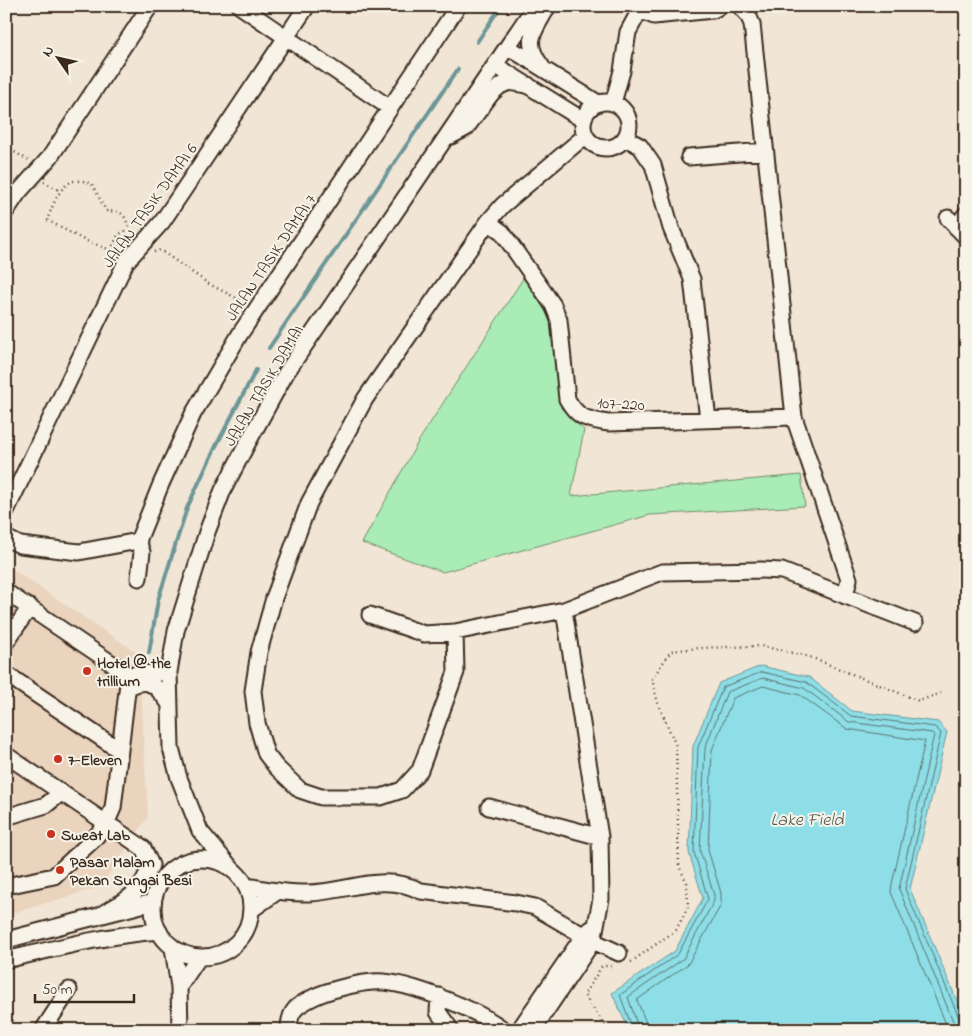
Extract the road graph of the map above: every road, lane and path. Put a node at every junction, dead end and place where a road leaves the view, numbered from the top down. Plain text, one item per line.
1 (150, 6) edge
2 (240, 6) edge
3 (307, 6) edge
4 (458, 6) edge
5 (535, 6) edge
6 (548, 6) edge
7 (720, 6) edge
8 (740, 6) edge
9 (641, 8) edge
10 (286, 38) junction
11 (508, 47) junction
12 (495, 65) junction
13 (544, 70) junction
14 (528, 85) junction
15 (605, 103) junction
16 (390, 108) junction
17 (583, 120) junction
18 (585, 136) junction
19 (625, 138) junction
20 (446, 139) junction
21 (765, 151) junction
22 (689, 157) dead end
23 (6, 211) edge
24 (966, 214) edge
25 (488, 222) junction
26 (957, 227) edge
27 (114, 244) junction
28 (122, 246) dead end
29 (142, 246) junction
30 (256, 310) junction
31 (794, 417) junction
32 (708, 420) junction
33 (6, 511) edge
34 (6, 538) edge
35 (138, 542) junction
36 (139, 578) dead end
37 (6, 592) edge
38 (845, 596) junction
39 (30, 608) junction
40 (564, 610) junction
41 (370, 616) dead end
42 (915, 623) dead end
43 (455, 632) junction
44 (6, 642) edge
45 (169, 672) junction
46 (6, 674) edge
47 (128, 682) junction
48 (941, 693) dead end
49 (169, 703) junction
50 (119, 750) junction
51 (6, 756) edge
52 (60, 793) junction
53 (489, 807) dead end
54 (6, 817) edge
55 (106, 824) junction
56 (200, 831) junction
57 (600, 837) junction
58 (195, 859) junction
59 (232, 869) junction
60 (6, 886) edge
61 (246, 886) junction
62 (278, 891) junction
63 (153, 902) junction
64 (251, 910) junction
65 (97, 917) junction
66 (64, 926) junction
67 (158, 932) junction
68 (588, 938) junction
69 (6, 940) edge
70 (67, 945) junction
71 (173, 948) junction
72 (199, 957) junction
73 (6, 960) edge
74 (620, 962) junction
75 (179, 987) junction
76 (69, 990) dead end
77 (438, 996) junction
78 (43, 1030) edge
79 (180, 1030) edge
80 (289, 1030) edge
81 (451, 1030) edge
82 (504, 1030) edge
83 (519, 1030) edge
84 (534, 1030) edge
85 (608, 1030) edge

1 - 23 street
2 - 10 street
3 - 10 street, JALAN TASIK DAMAI 6
4 - 16 street, JALAN TASIK DAMAI 7
5 - 11 street, JALAN TASIK DAMAI
6 - 13 street
7 - 9 street
8 - 21 street
9 - 15 street
10 - 16 street
10 - 29 street, JALAN TASIK DAMAI 6
11 - 12 street, JALAN TASIK DAMAI
11 - 13 street
12 - 14 street
12 - 20 street, JALAN TASIK DAMAI
13 - 15 street
14 - 17 street
14 - 20 street
15 - 17 street
15 - 19 street
16 - 30 street, JALAN TASIK DAMAI 7
17 - 18 street
18 - 19 street
18 - 25 street
19 - 32 street
20 - 45 street, JALAN TASIK DAMAI
21 - 22 street
21 - 31 street
24 - 26 street
25 - 32 street, 107-220
25 - 43 street
27 - 27 path
27 - 28 path
29 - 30 path
29 - 33 street, JALAN TASIK DAMAI 6
30 - 35 street, JALAN TASIK DAMAI 7
31 - 32 street, 107-220
31 - 38 street
34 - 35 street
35 - 36 street
37 - 39 street
38 - 40 street
38 - 42 street
39 - 44 street
39 - 47 street
40 - 43 street
40 - 57 street
41 - 43 street
45 - 47 street
45 - 49 street, JALAN TASIK DAMAI
46 - 50 street
47 - 49 street
47 - 50 street
48 - 74 path
49 - 56 street, JALAN TASIK DAMAI
50 - 55 street
51 - 52 street
52 - 54 street
52 - 55 street
53 - 57 street
55 - 60 street
55 - 65 street
56 - 58 street
56 - 59 street, JALAN TASIK DAMAI
57 - 68 street
58 - 59 street
58 - 63 street
59 - 61 street
61 - 62 street
61 - 64 street
62 - 64 street
62 - 68 street
63 - 65 street
63 - 67 street
64 - 72 street
65 - 66 street
66 - 69 street
66 - 70 street
67 - 70 street
67 - 71 street
68 - 74 street
68 - 83 street
68 - 84 street
70 - 73 street
71 - 72 street
71 - 75 street
72 - 75 street
74 - 85 path
75 - 79 street
76 - 78 street
77 - 80 street
77 - 81 street
77 - 82 street

